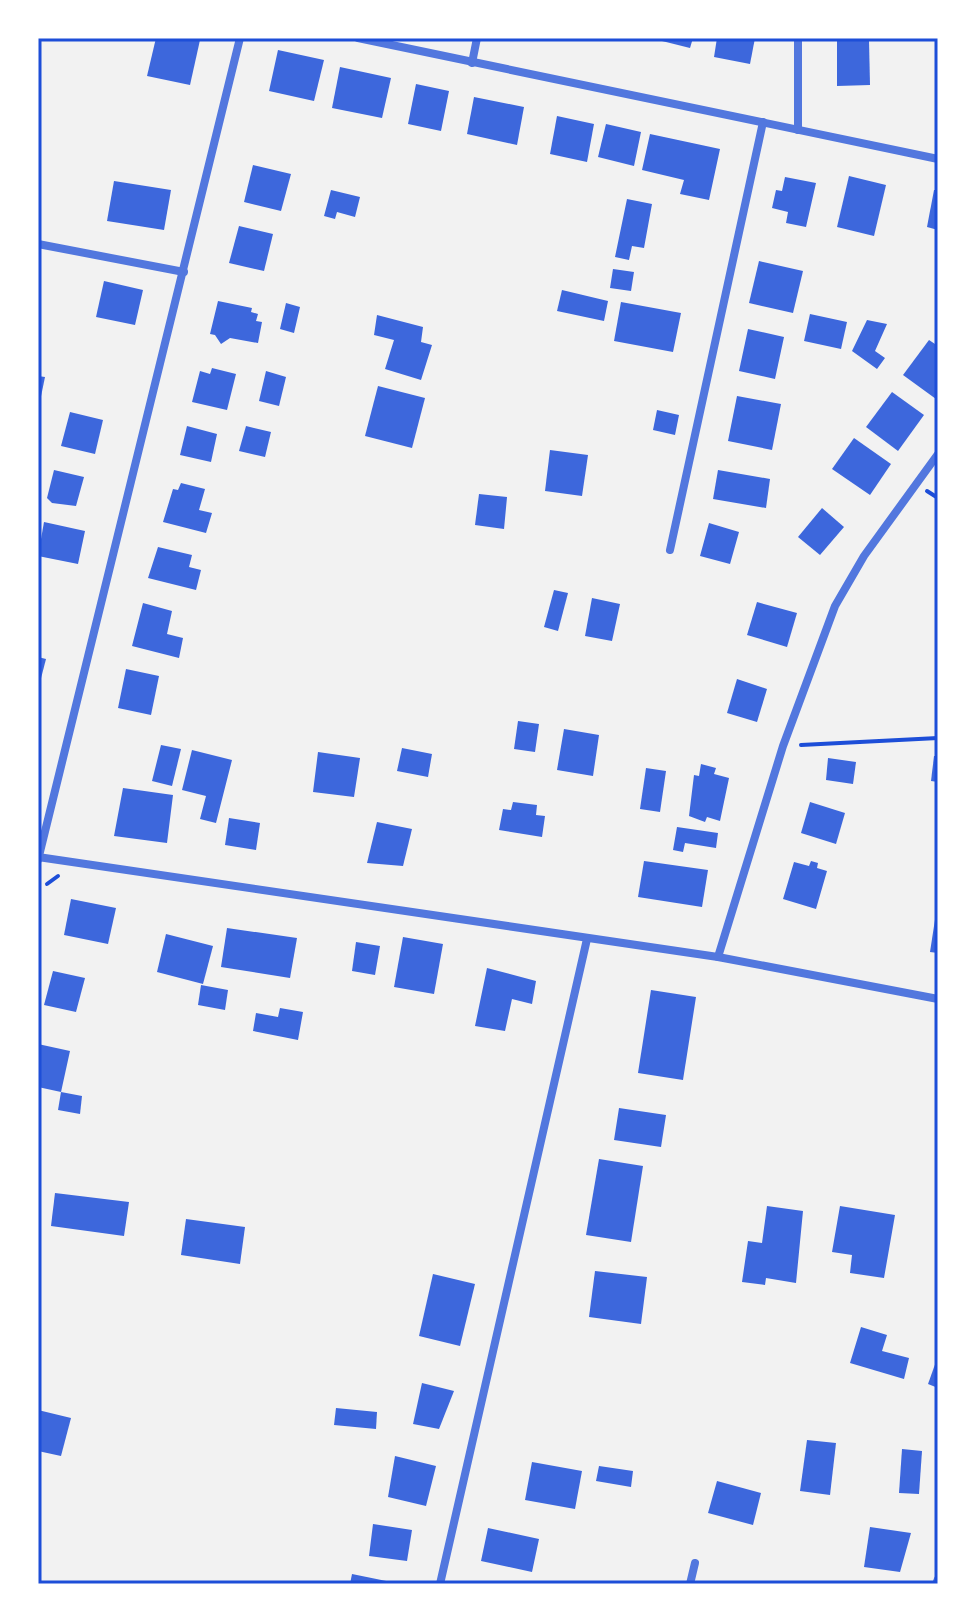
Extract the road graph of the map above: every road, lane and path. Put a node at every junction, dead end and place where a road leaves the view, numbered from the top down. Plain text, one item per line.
1 (240, 38) edge
2 (358, 38) edge
3 (477, 38) edge
4 (798, 38) edge
5 (472, 63) junction
6 (763, 122) junction
7 (798, 130) junction
8 (938, 159) edge
9 (38, 244) edge
10 (184, 272) junction
11 (938, 454) edge
12 (670, 550) dead end
13 (938, 738) edge
14 (783, 746) junction
15 (38, 858) edge
16 (587, 939) junction
17 (718, 957) junction
18 (938, 999) edge
19 (695, 1563) dead end
20 (440, 1584) edge
21 (690, 1584) edge

1 - 10 street
2 - 5 street
3 - 5 street
4 - 7 street
5 - 6 street
6 - 7 street
6 - 12 street
7 - 8 street
9 - 10 street
10 - 15 street
11 - 14 street
13 - 14 path
14 - 17 street
15 - 16 street
16 - 17 street
16 - 20 street
17 - 18 street
19 - 21 street

